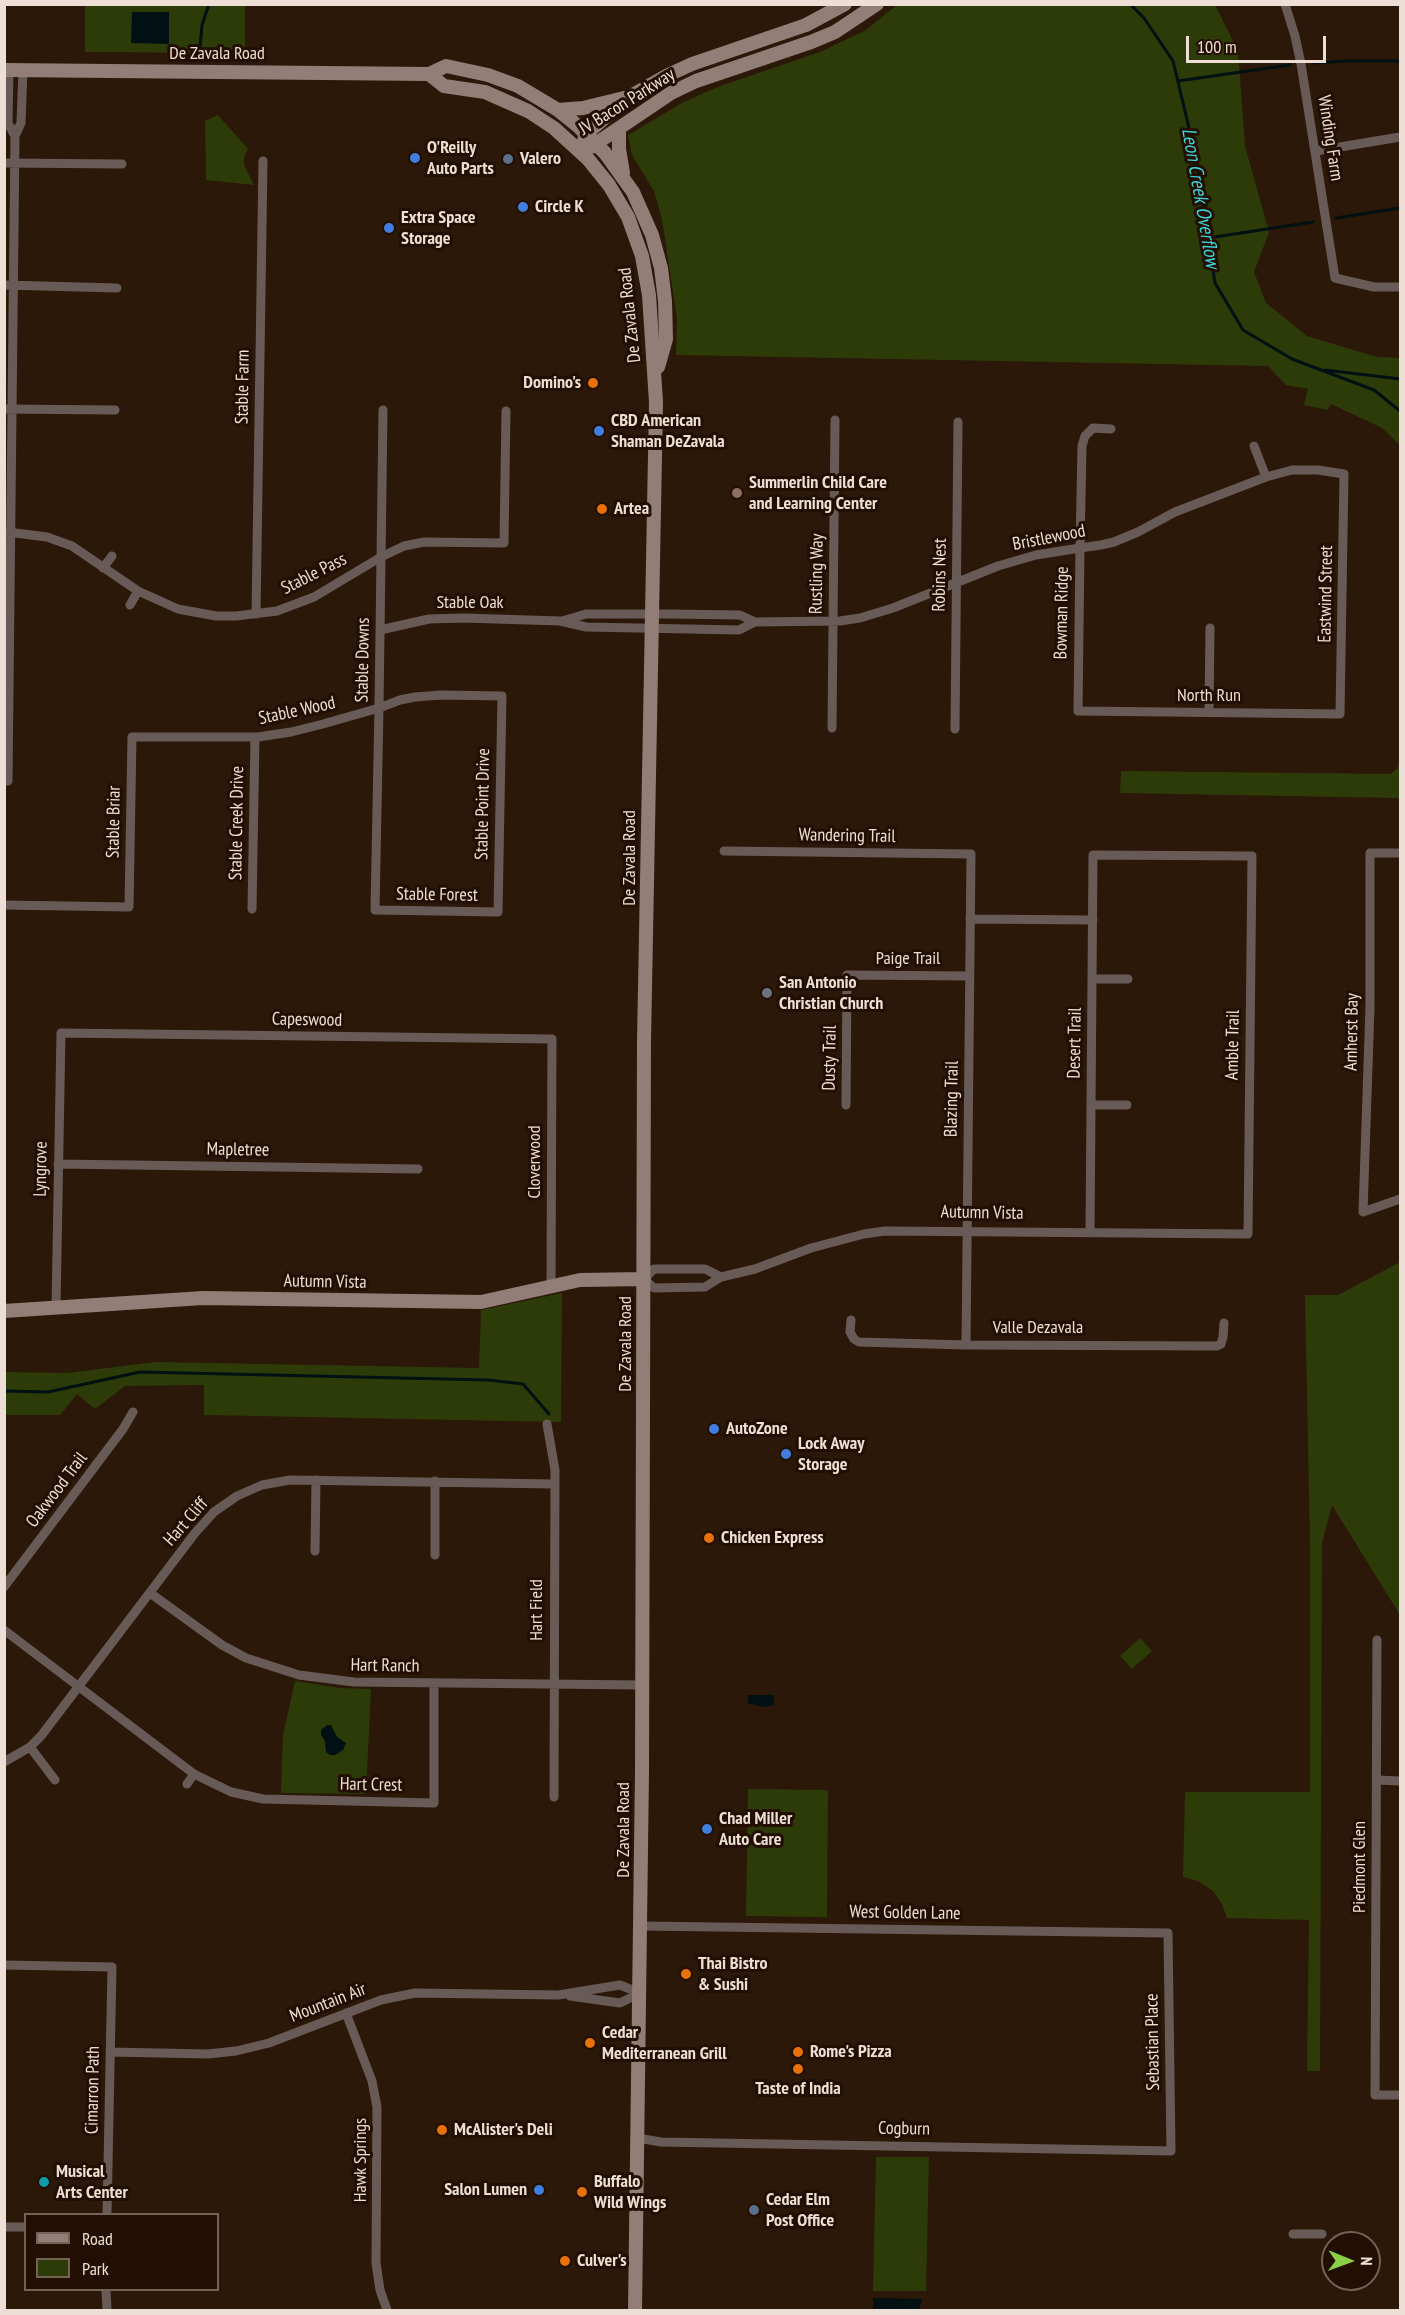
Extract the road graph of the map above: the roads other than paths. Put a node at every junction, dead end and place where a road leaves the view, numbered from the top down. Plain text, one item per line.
1 (845, 4) edge
2 (877, 4) edge
3 (1286, 5) edge
4 (806, 25) junction
5 (812, 42) junction
6 (12, 70) edge
7 (429, 74) junction
8 (628, 97) junction
9 (558, 110) junction
10 (619, 128) junction
11 (586, 134) junction
12 (1401, 137) edge
13 (597, 145) junction
14 (1316, 151) junction
15 (581, 152) junction
16 (263, 161) dead end
17 (10, 163) edge
18 (122, 164) dead end
19 (626, 182) junction
20 (9, 286) edge
21 (1401, 287) edge
22 (117, 288) dead end
23 (655, 378) junction
24 (8, 409) edge
25 (115, 410) dead end
26 (383, 410) dead end
27 (506, 411) dead end
28 (835, 420) dead end
29 (958, 422) dead end
30 (1111, 429) dead end
31 (1254, 446) dead end
32 (1344, 474) joint
33 (1266, 477) junction
34 (7, 532) edge
35 (1080, 548) junction
36 (112, 556) dead end
37 (381, 557) junction
38 (103, 568) junction
39 (956, 582) junction
40 (138, 591) junction
41 (130, 605) dead end
42 (256, 614) junction
43 (651, 614) junction
44 (560, 621) junction
45 (833, 621) junction
46 (755, 622) junction
47 (1210, 628) dead end
48 (380, 630) junction
49 (651, 630) junction
50 (7, 656) edge
51 (502, 696) joint
52 (379, 708) junction
53 (1078, 711) joint
54 (1209, 712) junction
55 (1340, 714) joint
56 (832, 728) dead end
57 (955, 729) dead end
58 (132, 737) joint
59 (255, 737) junction
60 (6, 781) edge
61 (724, 851) dead end
62 (1401, 853) edge
63 (970, 854) joint
64 (1252, 856) joint
65 (4, 905) edge
66 (252, 909) dead end
67 (375, 910) joint
68 (498, 912) joint
69 (970, 919) junction
70 (1093, 920) junction
71 (847, 975) joint
72 (969, 976) junction
73 (1092, 979) junction
74 (1128, 979) dead end
75 (61, 1033) joint
76 (552, 1039) joint
77 (846, 1105) dead end
78 (1091, 1105) junction
79 (1127, 1105) dead end
80 (58, 1164) junction
81 (418, 1169) dead end
82 (1401, 1199) edge
83 (967, 1231) junction
84 (1090, 1232) junction
85 (1248, 1234) joint
86 (721, 1277) junction
87 (644, 1279) junction
88 (551, 1286) junction
89 (56, 1307) junction
90 (4, 1311) edge
91 (850, 1320) dead end
92 (1224, 1323) dead end
93 (966, 1345) junction
94 (133, 1412) dead end
95 (547, 1424) dead end
96 (316, 1480) junction
97 (435, 1481) junction
98 (554, 1484) junction
99 (315, 1551) dead end
100 (435, 1556) dead end
101 (4, 1587) edge
102 (150, 1593) junction
103 (4, 1630) edge
104 (1377, 1640) dead end
105 (434, 1683) junction
106 (554, 1685) junction
107 (643, 1685) junction
108 (79, 1688) junction
109 (30, 1747) junction
110 (4, 1762) edge
111 (194, 1774) junction
112 (55, 1780) dead end
113 (1377, 1780) junction
114 (1401, 1781) edge
115 (187, 1784) dead end
116 (554, 1797) dead end
117 (641, 1926) junction
118 (1168, 1933) joint
119 (4, 1965) edge
120 (640, 1994) junction
121 (558, 1995) junction
122 (346, 2013) junction
123 (110, 2052) junction
124 (1401, 2095) edge
125 (638, 2138) junction
126 (1171, 2151) joint
127 (106, 2213) edge
128 (4, 2227) edge
129 (24, 2228) edge
130 (1293, 2234) dead end
131 (1321, 2234) edge
132 (106, 2291) edge
133 (107, 2310) edge
134 (387, 2310) edge
135 (635, 2310) edge

1 - 4 main road, JV Bacon Parkway
2 - 5 main road, JV Bacon Parkway
3 - 14 street, Winding Farm
4 - 5 street
4 - 8 main road, JV Bacon Parkway
5 - 10 main road, JV Bacon Parkway
6 - 7 main road, De Zavala Road
6 - 17 street
7 - 9 main road, De Zavala Road
7 - 15 main road, De Zavala Road
8 - 9 main road
8 - 11 main road, JV Bacon Parkway
9 - 11 main road, De Zavala Road
10 - 13 main road, JV Bacon Parkway
10 - 19 main road
11 - 13 main road, De Zavala Road
11 - 15 main road, JV Bacon Parkway
12 - 14 street
13 - 15 main road, JV Bacon Parkway
13 - 19 main road, De Zavala Road
14 - 21 street, Winding Farm
15 - 23 main road, De Zavala Road
16 - 42 street, Stable Farm
17 - 18 street
17 - 20 street
19 - 23 main road, De Zavala Road
20 - 22 street
20 - 24 street
23 - 43 main road, De Zavala Road
24 - 25 street
24 - 34 street
26 - 37 street, Stable Downs
27 - 37 street, Stable Pass
28 - 45 street, Rustling Way
29 - 39 street, Robins Nest
30 - 35 street, Bowman Ridge
31 - 33 street
32 - 33 street, Bristlewood
32 - 55 street, Eastwind Street
33 - 35 street, Bristlewood
34 - 38 street, Stable Pass
34 - 50 street
35 - 39 street, Bristlewood
35 - 53 street, Bowman Ridge
36 - 38 street
37 - 42 street, Stable Pass
37 - 48 street, Stable Downs
38 - 40 street, Stable Pass
39 - 45 street, Bristlewood
39 - 57 street, Robins Nest
40 - 41 street
40 - 42 street, Stable Pass
43 - 44 street, Stable Oak
43 - 46 street, Bristlewood
43 - 49 main road, De Zavala Road
44 - 48 street, Stable Oak
44 - 49 street, Stable Oak
45 - 46 street, Bristlewood
45 - 56 street, Rustling Way
46 - 49 street, Bristlewood
47 - 54 street
48 - 52 street, Stable Downs
49 - 87 main road, De Zavala Road
50 - 60 street
51 - 52 street, Stable Wood
51 - 68 street, Stable Point Drive
52 - 59 street, Stable Wood
52 - 67 street, Stable Downs
53 - 54 street, North Run
54 - 55 street, North Run
58 - 59 street, Stable Wood
58 - 65 street, Stable Briar
59 - 66 street, Stable Creek Drive
61 - 63 street, Wandering Trail
62 - 82 street, Amherst Bay
63 - 69 street, Blazing Trail
64 - 70 street, Desert Trail
64 - 85 street, Amble Trail
67 - 68 street, Stable Forest
69 - 70 street
69 - 72 street, Blazing Trail
70 - 73 street, Desert Trail
71 - 72 street, Paige Trail
71 - 77 street, Dusty Trail
72 - 83 street, Blazing Trail
73 - 74 street
73 - 78 street, Desert Trail
75 - 76 street, Capeswood
75 - 80 street, Lyngrove
76 - 88 street, Cloverwood
78 - 79 street
78 - 84 street, Desert Trail
80 - 81 street, Mapletree
80 - 89 street, Lyngrove
83 - 84 street, Autumn Vista
83 - 86 street, Autumn Vista
83 - 93 street, Blazing Trail
84 - 85 street, Autumn Vista
86 - 87 street, Autumn Vista
86 - 87 street, Autumn Vista
87 - 88 main road, Autumn Vista
87 - 107 main road, De Zavala Road
88 - 89 main road, Autumn Vista
89 - 90 main road, Autumn Vista
91 - 93 street, Valle Dezavala
92 - 93 street, Valle Dezavala
94 - 101 street, Oakwood Trail
95 - 98 street, Hart Field
96 - 97 street, Hart Cliff
96 - 99 street
96 - 102 street, Hart Cliff
97 - 98 street, Hart Cliff
97 - 100 street
98 - 106 street, Hart Field
102 - 105 street, Hart Ranch
102 - 108 street, Hart Cliff
103 - 108 street, Hart Crest
104 - 113 street, Piedmont Glen
105 - 106 street, Hart Ranch
105 - 111 street, Hart Crest
106 - 107 street, Hart Ranch
106 - 116 street, Hart Field
107 - 117 main road, De Zavala Road
108 - 109 street, Hart Cliff
108 - 111 street, Hart Crest
109 - 110 street, Hart Cliff
109 - 112 street
111 - 115 street
113 - 114 street
113 - 124 street, Piedmont Glen
117 - 118 street, West Golden Lane
117 - 120 main road, De Zavala Road
118 - 126 street, Sebastian Place
119 - 123 street, Cimarron Path
120 - 121 street, Mountain Air
120 - 121 street, Mountain Air
120 - 125 main road, De Zavala Road
121 - 122 street, Mountain Air
122 - 123 street, Mountain Air
122 - 134 street, Hawk Springs
123 - 127 street, Cimarron Path
125 - 126 street, Cogburn
125 - 135 main road, De Zavala Road
128 - 129 street
130 - 131 street
132 - 133 street

